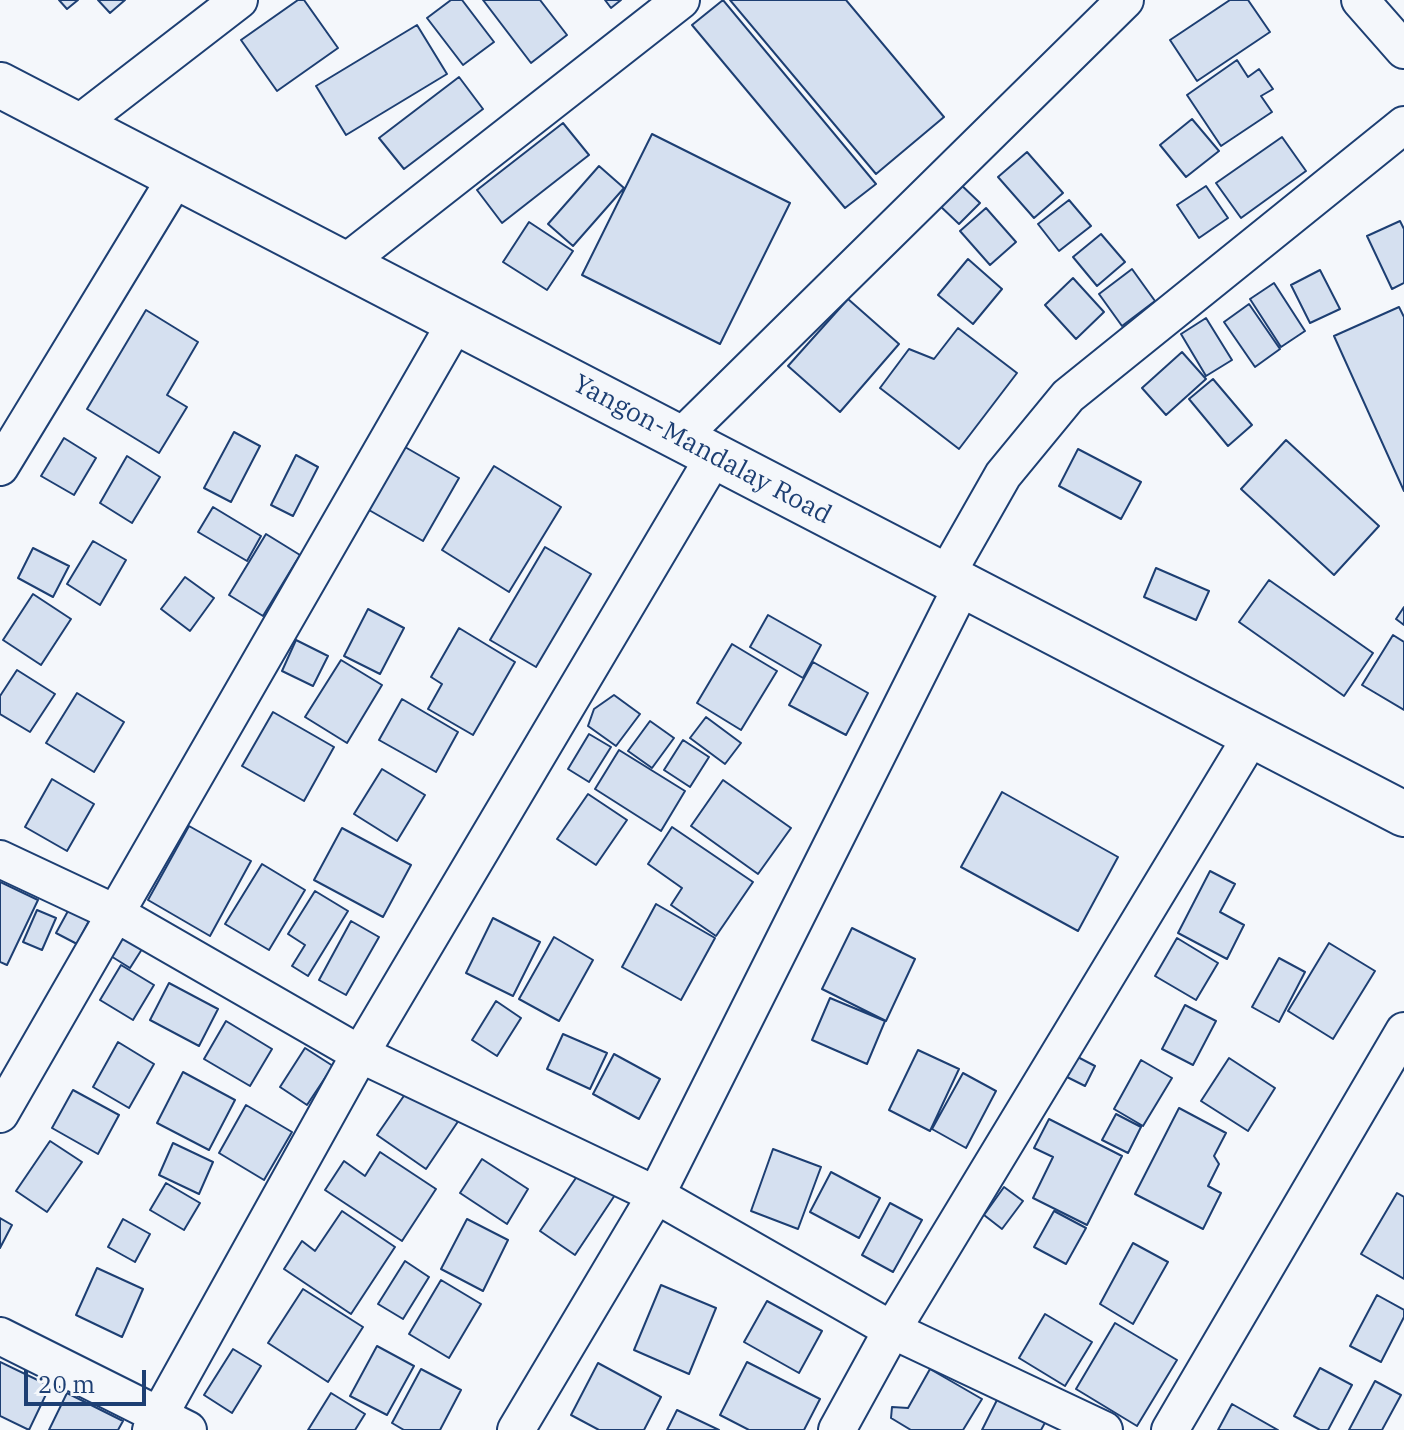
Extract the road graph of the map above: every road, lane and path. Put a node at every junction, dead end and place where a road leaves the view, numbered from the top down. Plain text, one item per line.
1 (239, 0) edge
2 (681, 0) edge
3 (1125, 0) edge
4 (1360, 0) edge
5 (1404, 50) edge
6 (0, 85) edge
7 (77, 125) junction
8 (1404, 125) edge
9 (177, 176) junction
10 (344, 264) junction
11 (456, 322) junction
12 (696, 448) junction
13 (0, 467) edge
14 (954, 582) junction
15 (1251, 737) junction
16 (1404, 814) edge
17 (0, 859) edge
18 (115, 913) junction
19 (1404, 1031) edge
20 (360, 1054) junction
21 (0, 1114) edge
22 (656, 1195) junction
23 (892, 1330) junction
24 (0, 1336) edge
25 (167, 1425) edge
26 (516, 1430) edge
27 (837, 1430) edge
28 (1104, 1430) edge
29 (1170, 1430) edge

1 - 7 street
2 - 10 street
3 - 12 street
4 - 5 street
6 - 7 highway, Yangon-Mandalay Road
7 - 9 highway, Yangon-Mandalay Road
8 - 14 street
9 - 10 highway, Yangon-Mandalay Road
9 - 13 street
10 - 11 highway, Yangon-Mandalay Road
11 - 12 highway, Yangon-Mandalay Road
11 - 18 street
12 - 14 highway, Yangon-Mandalay Road
12 - 20 street
14 - 15 highway, Yangon-Mandalay Road
14 - 22 street
15 - 16 highway, Yangon-Mandalay Road
15 - 23 street
17 - 18 street
18 - 20 street
18 - 21 street
19 - 29 street
20 - 22 street
20 - 25 street
22 - 23 street
22 - 26 street
23 - 27 street
23 - 28 street
24 - 25 street

